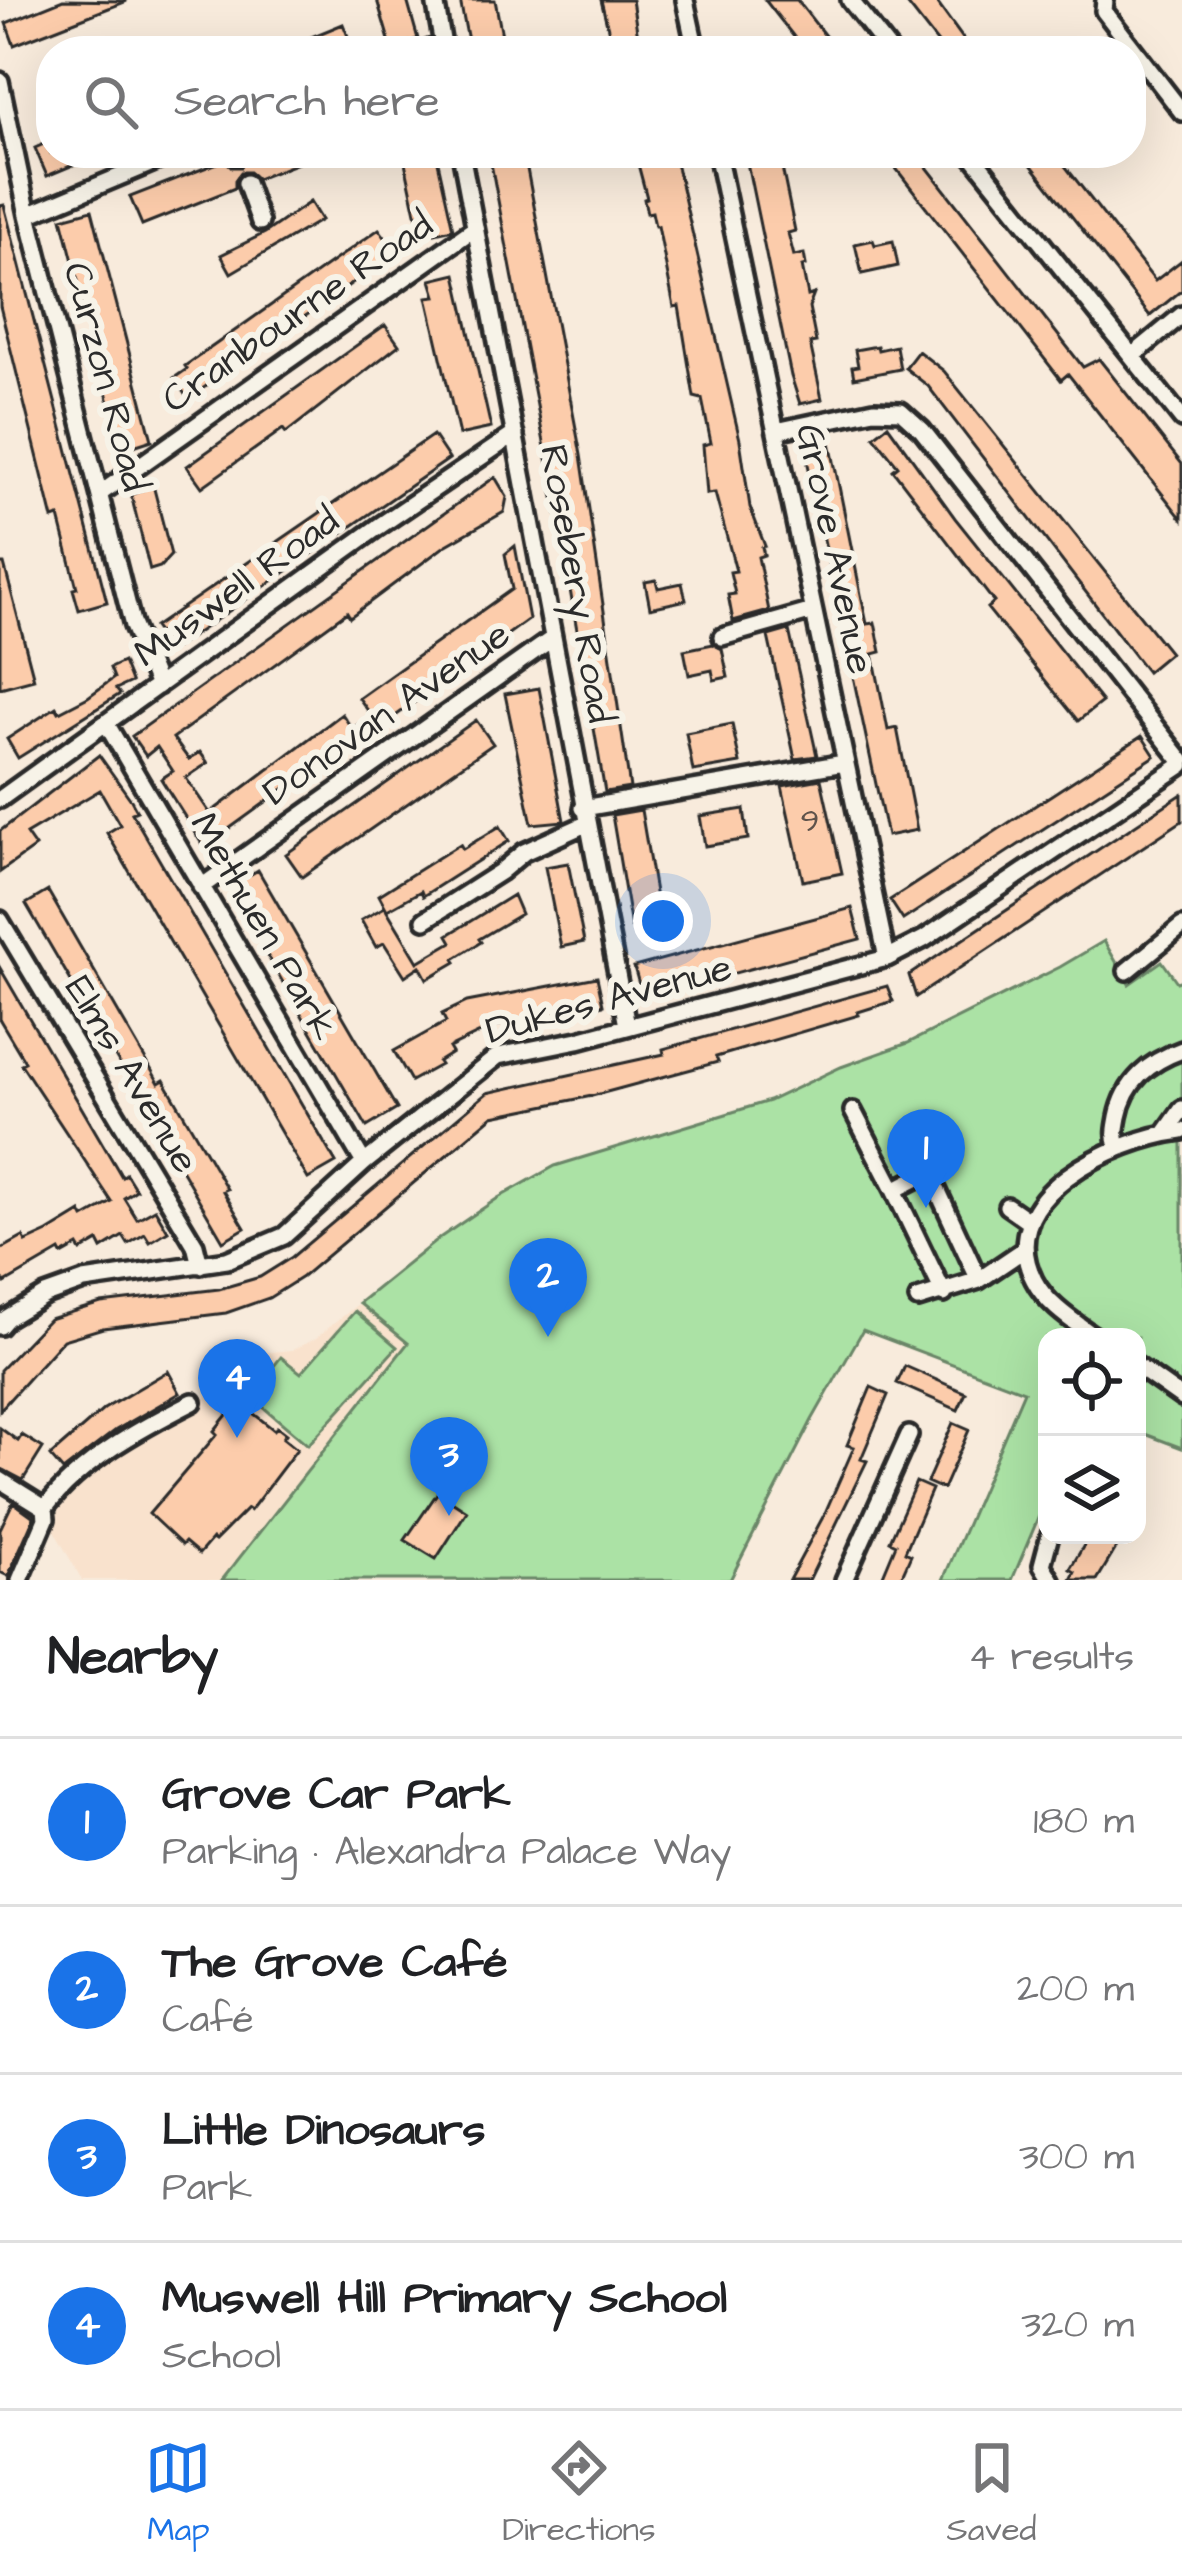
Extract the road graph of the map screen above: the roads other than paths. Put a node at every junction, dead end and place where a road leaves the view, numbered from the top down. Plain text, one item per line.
1 (435, 0) edge
2 (685, 0) edge
3 (850, 0) edge
4 (1105, 0) edge
5 (441, 36) edge
6 (693, 36) edge
7 (878, 36) edge
8 (1123, 36) edge
9 (1146, 65) edge
10 (0, 81) edge
11 (1182, 112) edge
12 (140, 168) edge
13 (464, 168) edge
14 (720, 168) edge
15 (982, 168) edge
16 (246, 183) dead end
17 (28, 214) junction
18 (260, 221) dead end
19 (475, 228) junction
20 (1182, 315) edge
21 (1132, 356) junction
22 (1182, 419) edge
23 (776, 431) junction
24 (515, 434) junction
25 (101, 493) junction
26 (813, 611) junction
27 (722, 637) dead end
28 (554, 638) junction
29 (158, 686) junction
30 (106, 722) junction
31 (844, 763) junction
32 (1182, 763) edge
33 (2, 791) edge
34 (585, 816) junction
35 (201, 886) junction
36 (0, 920) edge
37 (425, 920) dead end
38 (1182, 926) edge
39 (887, 958) junction
40 (1127, 971) dead end
41 (627, 1027) junction
42 (1182, 1050) edge
43 (1182, 1109) edge
44 (853, 1112) dead end
45 (1174, 1132) edge
46 (1118, 1145) junction
47 (364, 1163) junction
48 (894, 1190) junction
49 (1007, 1206) dead end
50 (1030, 1222) junction
51 (1025, 1249) junction
52 (200, 1265) junction
53 (979, 1280) junction
54 (944, 1294) junction
55 (918, 1299) dead end
56 (2, 1317) edge
57 (1083, 1328) edge
58 (1146, 1372) edge
59 (1182, 1398) edge
60 (193, 1402) dead end
61 (909, 1435) dead end
62 (0, 1480) edge
63 (42, 1504) junction
64 (1048, 1544) edge
65 (20, 1580) edge
66 (844, 1580) edge
67 (1051, 1580) edge

1 - 5 street
2 - 6 street
3 - 7 street
4 - 8 street
9 - 11 street
10 - 17 street, Curzon Road
12 - 17 street
13 - 19 street, Rosebery Road
14 - 23 street, Grove Avenue
15 - 21 street
16 - 18 street
17 - 25 street, Curzon Road
19 - 24 street, Rosebery Road
19 - 25 street, Cranbourne Road
20 - 21 street
21 - 22 street
23 - 26 street, Grove Avenue
23 - 32 street
24 - 28 street, Rosebery Road
24 - 29 street, Muswell Road
25 - 29 street, Curzon Road
26 - 27 street
26 - 31 street, Grove Avenue
28 - 34 street, Rosebery Road
28 - 35 street, Donovan Avenue
29 - 30 street, Muswell Road
30 - 33 street, Muswell Road
30 - 35 street, Methuen Park
31 - 34 street
31 - 39 street, Grove Avenue
32 - 39 street, Dukes Avenue
34 - 37 street
34 - 41 street, Rosebery Road
35 - 47 street, Methuen Park
36 - 52 street, Elms Avenue
38 - 40 street
39 - 41 street, Dukes Avenue
41 - 47 street, Dukes Avenue
42 - 46 street
43 - 45 street
44 - 48 street
45 - 46 street
46 - 50 street
47 - 52 street, Dukes Avenue
48 - 53 street
48 - 54 street
49 - 50 street
50 - 51 street
51 - 53 street
51 - 57 street
52 - 56 street, Dukes Avenue
53 - 54 street
54 - 55 street
58 - 59 street
60 - 63 street
61 - 66 street
62 - 63 street
63 - 65 street
64 - 67 street

